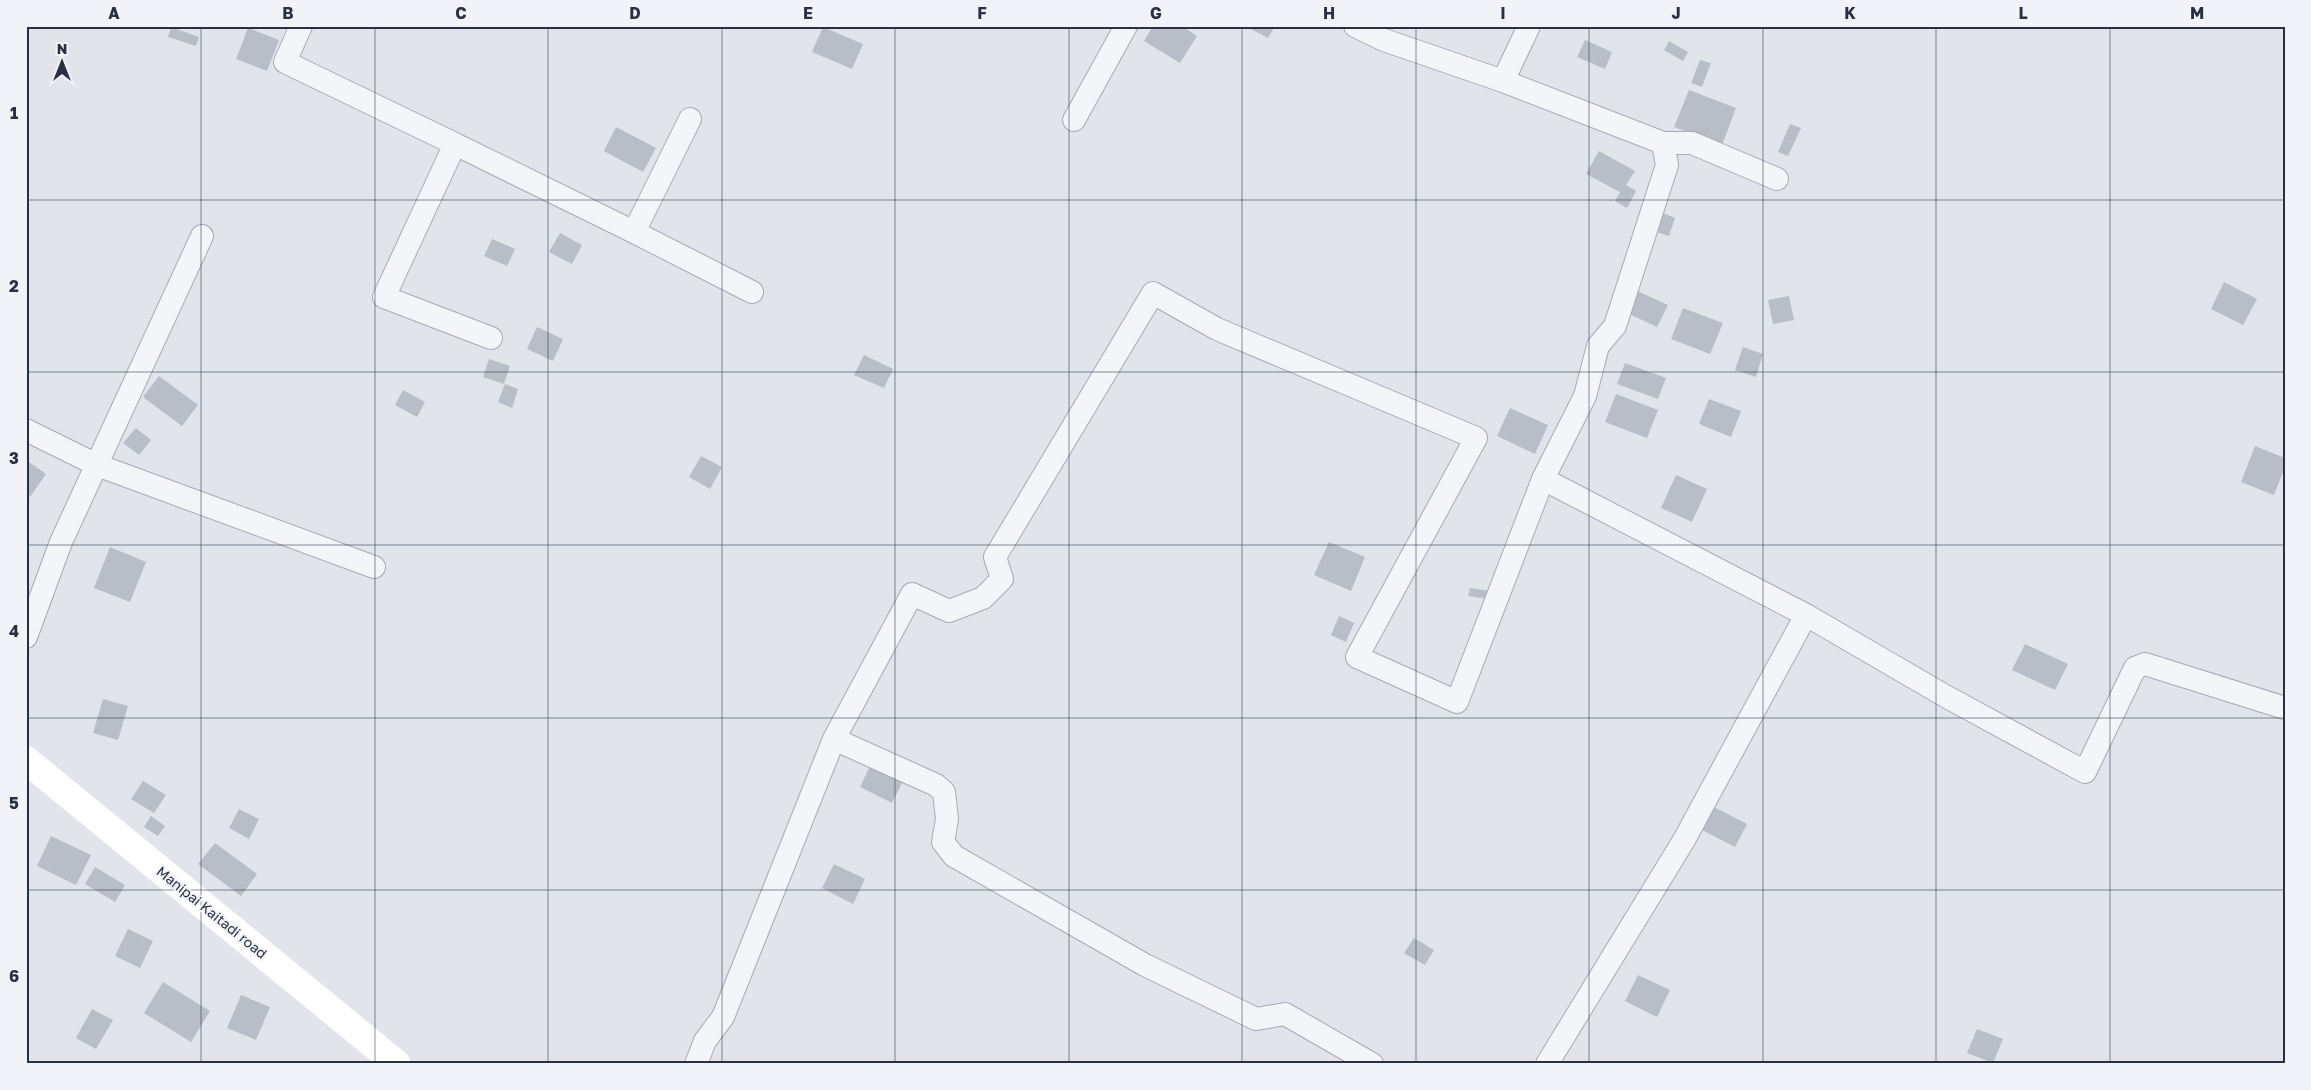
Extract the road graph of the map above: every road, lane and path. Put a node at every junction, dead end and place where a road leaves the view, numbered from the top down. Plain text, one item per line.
1 (301, 26) edge
2 (1126, 26) edge
3 (1355, 26) edge
4 (1529, 26) edge
5 (1503, 81) junction
6 (690, 119) dead end
7 (1074, 120) dead end
8 (1663, 143) junction
9 (455, 144) junction
10 (1777, 179) dead end
11 (634, 232) junction
12 (202, 236) dead end
13 (752, 292) dead end
14 (492, 338) dead end
15 (26, 430) edge
16 (97, 465) junction
17 (1543, 479) junction
18 (374, 566) dead end
19 (1806, 616) junction
20 (26, 637) edge
21 (2285, 708) edge
22 (834, 739) junction
23 (26, 760) edge
24 (398, 1064) edge
25 (696, 1064) edge
26 (1372, 1064) edge
27 (1547, 1064) edge

1 - 9 street
2 - 7 street
3 - 5 street
4 - 5 street
5 - 8 street
6 - 11 street
8 - 10 street
8 - 17 street
9 - 11 street
9 - 14 street
11 - 13 street
12 - 16 street
15 - 16 street
16 - 18 street
16 - 20 street
17 - 19 street
17 - 22 street
19 - 21 street
19 - 27 street
22 - 25 street
22 - 26 street
23 - 24 main road, Manipai Kaitadi road

